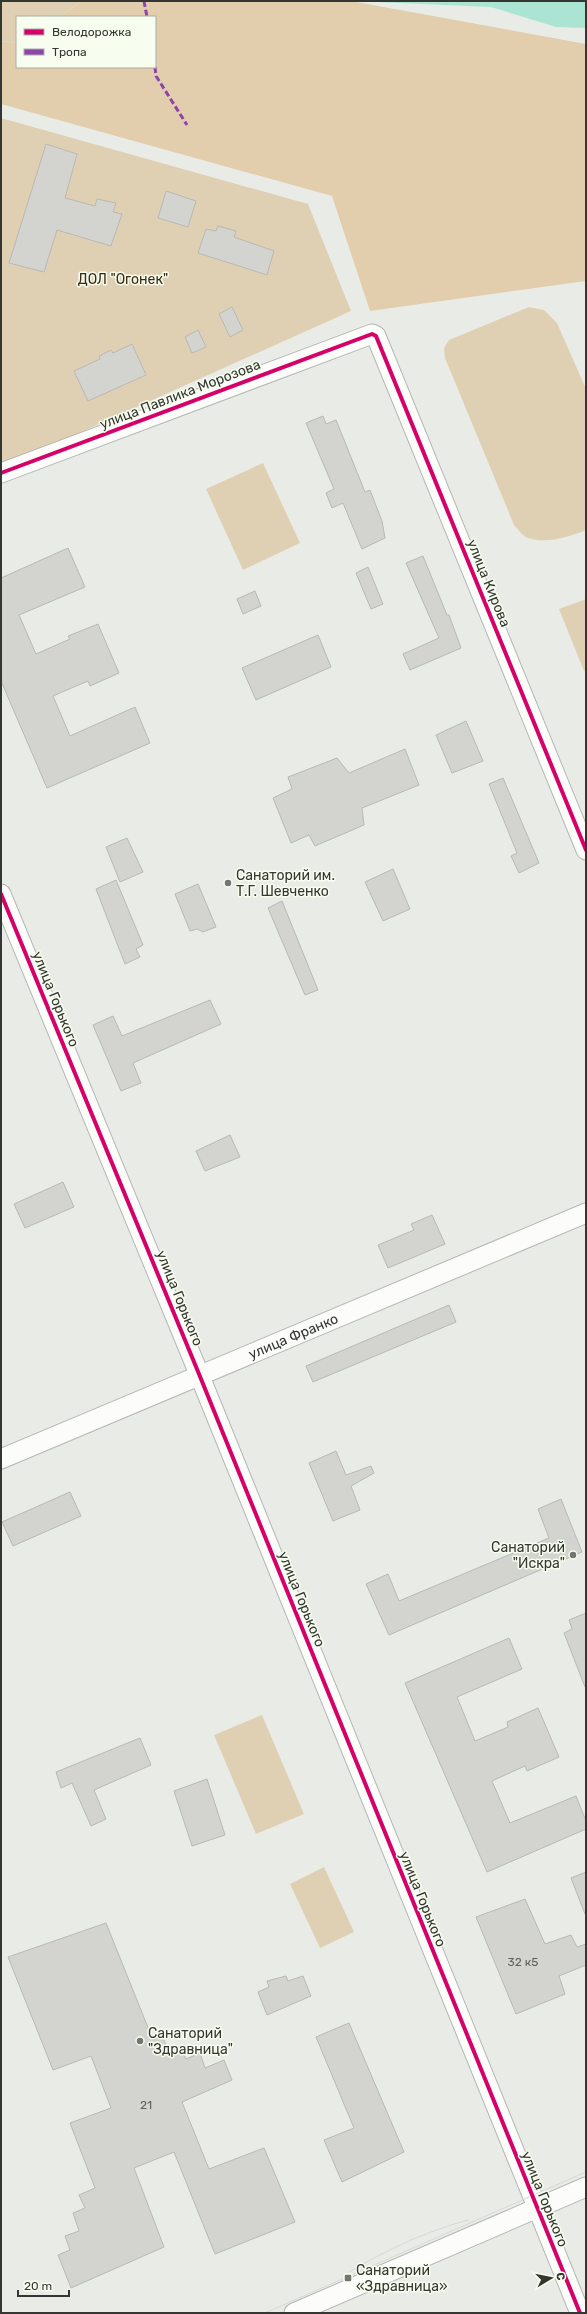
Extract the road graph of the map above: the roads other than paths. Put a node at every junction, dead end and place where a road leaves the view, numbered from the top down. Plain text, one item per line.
1 (366, 336) joint
2 (1, 473) edge
3 (586, 850) edge
4 (1, 894) edge
5 (586, 1213) edge
6 (199, 1374) junction
7 (1, 1459) edge
8 (586, 2187) edge
9 (537, 2209) junction
10 (294, 2313) edge
11 (580, 2313) edge

1 - 2 street, улица Павлика Морозова
1 - 3 street, улица Кирова
4 - 6 street, улица Горького
5 - 6 street, улица Франко
6 - 7 street, улица Франко
6 - 9 street, улица Горького
8 - 9 street
9 - 10 street
9 - 11 street, улица Горького

